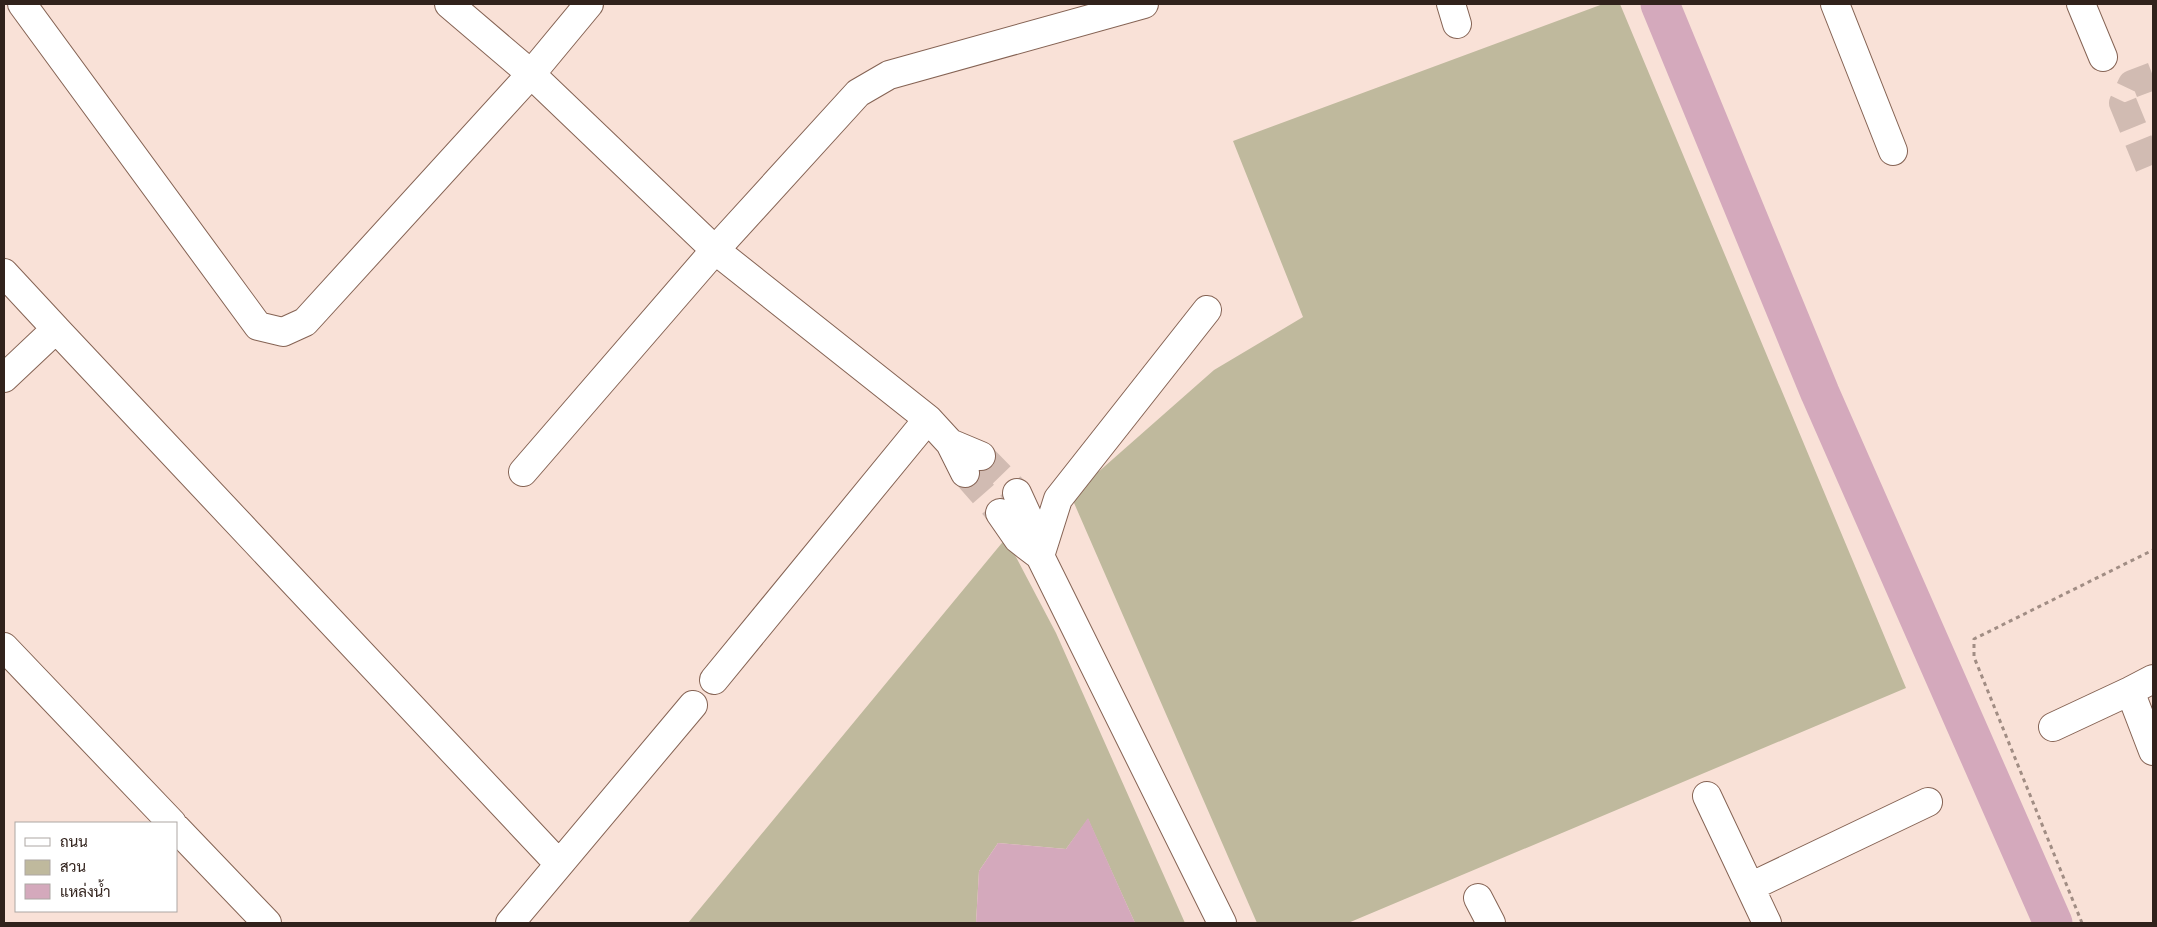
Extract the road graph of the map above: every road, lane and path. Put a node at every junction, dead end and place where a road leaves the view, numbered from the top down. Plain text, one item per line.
1 (22, 4) edge
2 (449, 4) edge
3 (589, 4) edge
4 (1144, 4) edge
5 (1835, 4) edge
6 (2081, 4) edge
7 (2103, 57) dead end
8 (531, 74) junction
9 (1893, 151) dead end
10 (715, 250) junction
11 (4, 273) edge
12 (1207, 310) dead end
13 (56, 329) junction
14 (4, 378) edge
15 (928, 419) junction
16 (973, 464) tunnel mouth
17 (523, 472) dead end
18 (1009, 503) tunnel mouth
19 (1040, 556) junction
20 (4, 647) edge
21 (2153, 679) edge
22 (714, 680) dead end
23 (2130, 691) junction
24 (693, 705) dead end
25 (2054, 727) dead end
26 (2153, 751) edge
27 (1707, 796) dead end
28 (1928, 802) dead end
29 (171, 822) edge
30 (178, 830) edge
31 (559, 864) junction
32 (1750, 886) junction
33 (1478, 898) dead end
34 (267, 923) edge
35 (510, 923) edge
36 (1222, 923) edge
37 (1491, 923) edge
38 (1767, 923) edge

1 - 8 street
2 - 8 street
3 - 8 street
4 - 10 street
5 - 9 street
6 - 7 street
8 - 10 street
10 - 15 street
10 - 17 street
11 - 13 street
12 - 19 street
13 - 14 street
13 - 31 street
15 - 16 street
15 - 22 street
18 - 19 street
19 - 36 street
20 - 29 street
21 - 23 street
23 - 25 street
23 - 26 street
24 - 31 street
27 - 32 street
28 - 32 street
30 - 34 street
31 - 35 street
32 - 38 street
33 - 37 street

